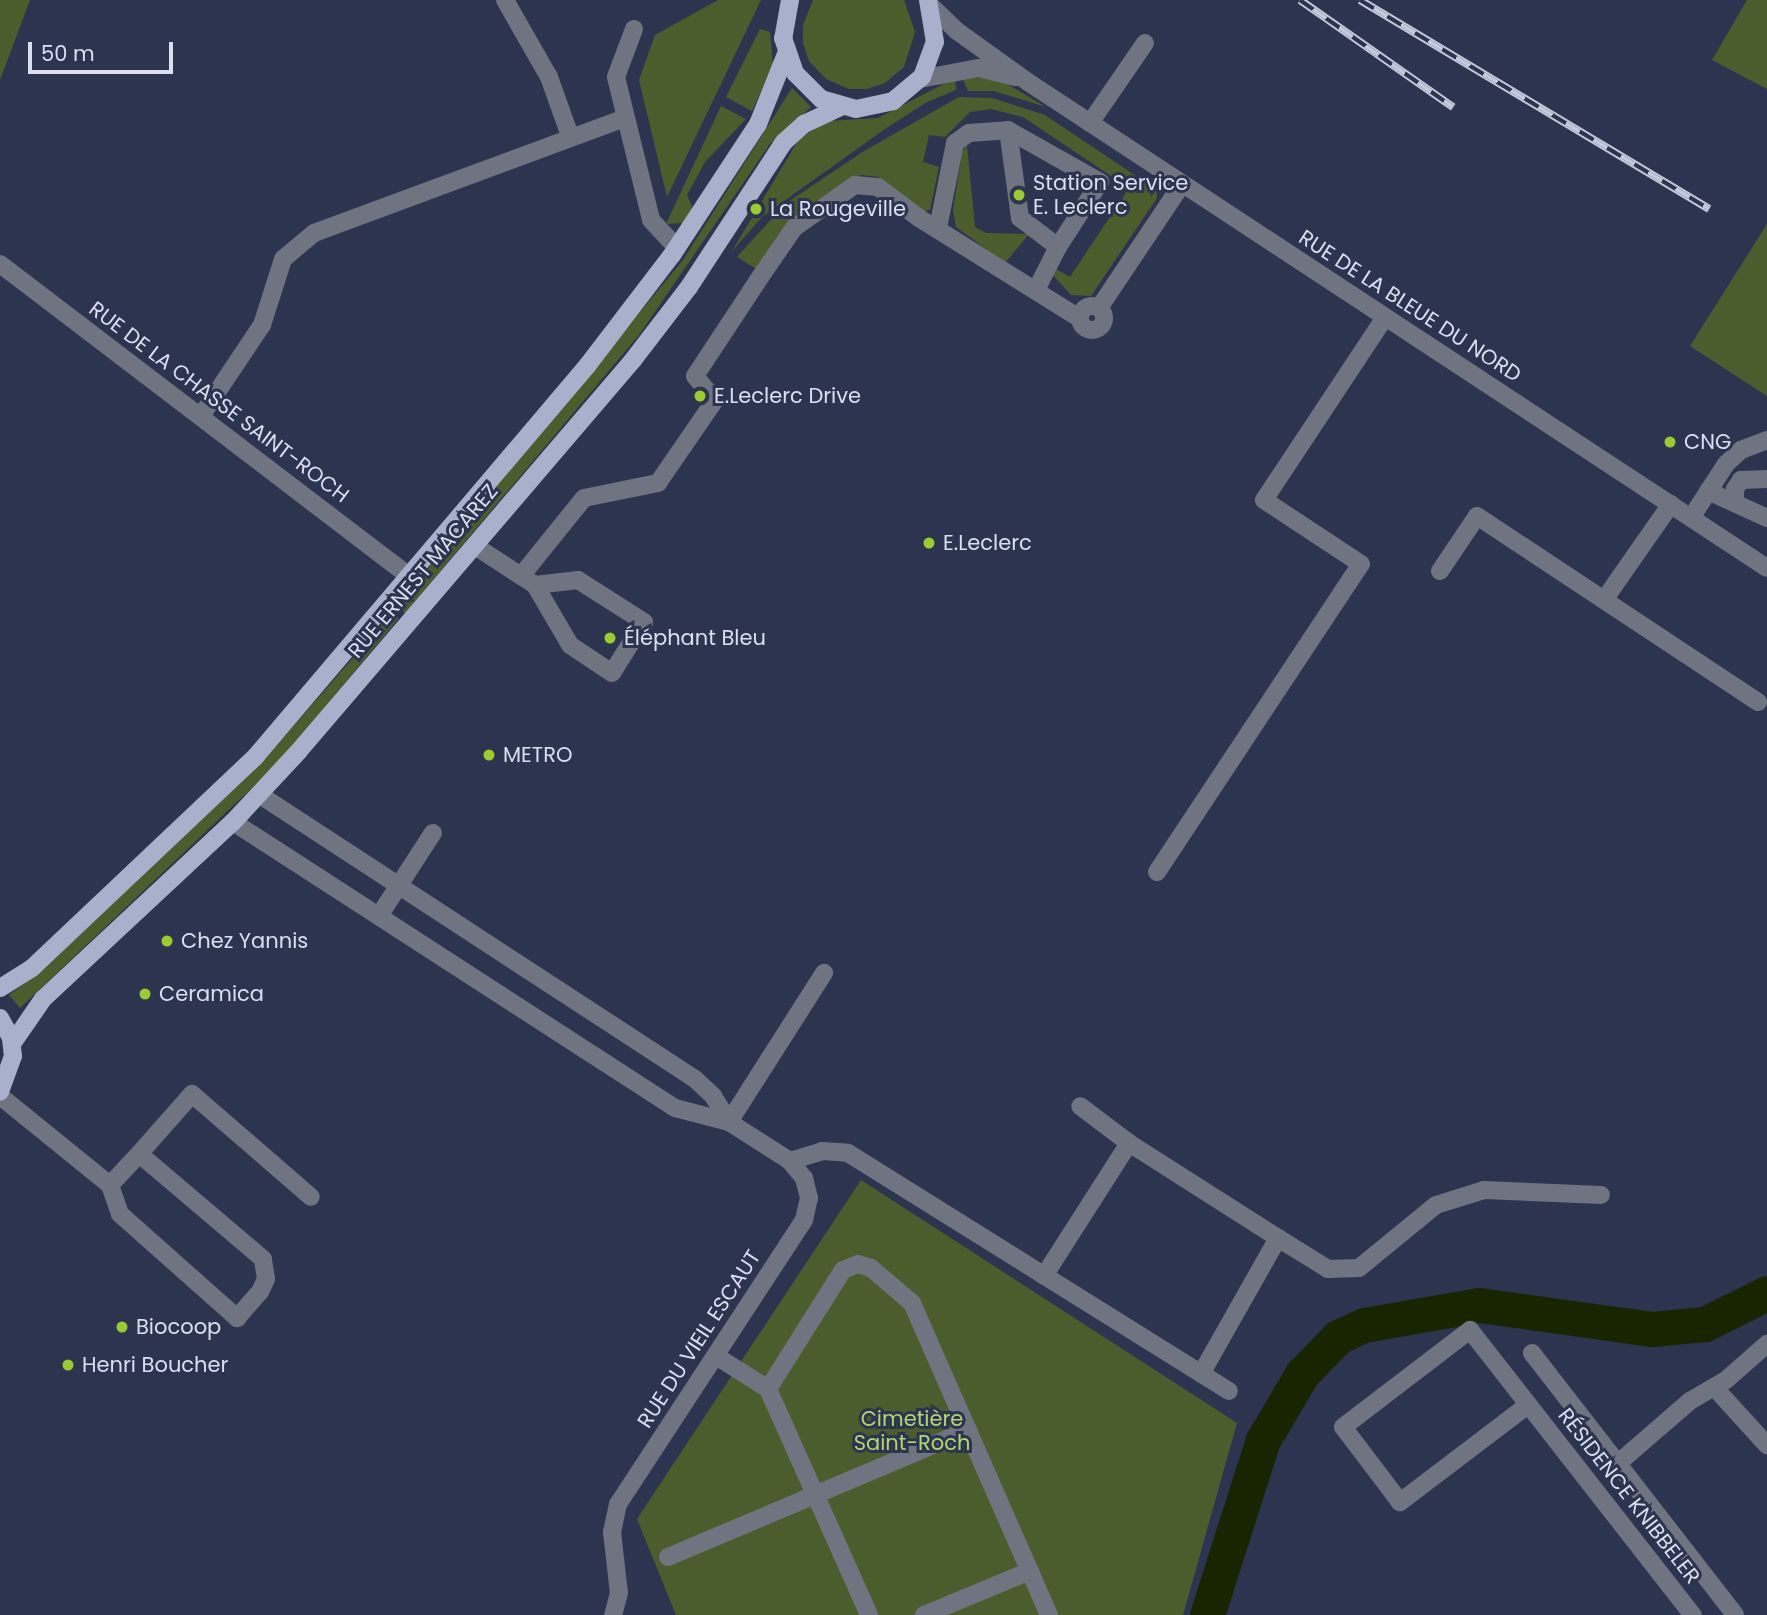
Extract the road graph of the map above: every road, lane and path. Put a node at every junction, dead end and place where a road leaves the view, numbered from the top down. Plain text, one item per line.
1 (505, 0) edge
2 (790, 0) edge
3 (929, 2) edge
4 (634, 29) dead end
5 (1145, 43) dead end
6 (786, 54) junction
7 (920, 79) junction
8 (1028, 82) junction
9 (840, 107) junction
10 (625, 118) junction
11 (1090, 123) junction
12 (1007, 130) junction
13 (570, 136) junction
14 (1182, 184) junction
15 (938, 228) junction
16 (1058, 247) junction
17 (677, 248) junction
18 (0, 264) edge
19 (1036, 290) junction
20 (1385, 317) junction
21 (201, 416) junction
22 (1767, 440) edge
23 (1767, 479) edge
24 (1708, 491) junction
25 (1735, 503) junction
26 (1671, 504) junction
27 (1691, 518) junction
28 (1767, 518) edge
29 (475, 546) junction
30 (1767, 568) edge
31 (1440, 571) dead end
32 (409, 576) junction
33 (528, 581) junction
34 (1604, 600) junction
35 (1758, 702) dead end
36 (260, 795) junction
37 (233, 822) junction
38 (433, 833) dead end
39 (1157, 872) dead end
40 (399, 886) junction
41 (379, 916) junction
42 (824, 973) dead end
43 (0, 988) edge
44 (0, 1018) edge
45 (12, 1044) junction
46 (0, 1094) edge
47 (1080, 1106) dead end
48 (729, 1122) junction
49 (1129, 1143) junction
50 (139, 1154) junction
51 (790, 1161) junction
52 (110, 1185) junction
53 (1601, 1195) dead end
54 (311, 1197) dead end
55 (1278, 1238) junction
56 (1044, 1276) junction
57 (1767, 1344) edge
58 (1532, 1353) dead end
59 (716, 1356) junction
60 (1201, 1374) junction
61 (1714, 1387) junction
62 (768, 1389) junction
63 (1229, 1391) dead end
64 (1528, 1405) junction
65 (968, 1430) junction
66 (1767, 1444) edge
67 (1616, 1465) junction
68 (817, 1493) junction
69 (668, 1557) dead end
70 (1030, 1571) junction
71 (613, 1615) edge
72 (869, 1615) edge
73 (924, 1615) edge
74 (1049, 1615) edge
75 (1693, 1615) edge
76 (1735, 1615) edge

1 - 13 street
2 - 6 main road, RUE ERNEST MACAREZ
3 - 7 main road
3 - 8 street, RUE DE LA BLEUE DU NORD
4 - 10 street
5 - 11 street
6 - 9 main road, RUE ERNEST MACAREZ
6 - 17 main road, RUE ERNEST MACAREZ
7 - 8 street, RUE DE LA BLEUE DU NORD
7 - 9 main road, RUE ERNEST MACAREZ
8 - 11 street, RUE DE LA BLEUE DU NORD
9 - 29 main road, RUE ERNEST MACAREZ
10 - 13 street
10 - 17 street
11 - 14 street, RUE DE LA BLEUE DU NORD
12 - 15 street
12 - 16 street
12 - 16 street
13 - 21 street
14 - 19 street
14 - 20 street, RUE DE LA BLEUE DU NORD
15 - 19 street
15 - 33 street
16 - 19 street
17 - 32 main road, RUE ERNEST MACAREZ
18 - 21 street, RUE DE LA CHASSE SAINT-ROCH
20 - 26 street, RUE DE LA BLEUE DU NORD
20 - 39 street
21 - 32 street, RUE DE LA CHASSE SAINT-ROCH
22 - 24 street
23 - 25 street
24 - 25 street
24 - 27 street
25 - 28 street
26 - 27 street, RUE DE LA BLEUE DU NORD
26 - 34 street
27 - 30 street, RUE DE LA BLEUE DU NORD
29 - 33 street
29 - 36 main road, RUE ERNEST MACAREZ
31 - 34 street
32 - 43 main road, RUE ERNEST MACAREZ
33 - 33 street
34 - 35 street
36 - 37 main road, RUE ERNEST MACAREZ
36 - 40 street, RUE DU VIEIL ESCAUT
37 - 41 street, RUE DU VIEIL ESCAUT
37 - 45 main road, RUE ERNEST MACAREZ
38 - 40 street
40 - 41 street
40 - 48 street, RUE DU VIEIL ESCAUT
41 - 48 street, RUE DU VIEIL ESCAUT
42 - 48 street
44 - 45 main road
45 - 46 main road, RUE ERNEST MACAREZ
46 - 52 street
47 - 49 street
48 - 51 street, RUE DU VIEIL ESCAUT
49 - 55 street
49 - 56 street
50 - 52 street
50 - 52 street
50 - 54 street
51 - 56 street
51 - 59 street, RUE DU VIEIL ESCAUT
53 - 55 street
55 - 60 street
56 - 60 street
57 - 61 street
58 - 67 street
59 - 62 street
59 - 71 street, RUE DU VIEIL ESCAUT
60 - 63 street
61 - 66 street
61 - 67 street
62 - 65 street
62 - 68 street
64 - 64 street, RÉSIDENCE KNIBBELER
64 - 75 street, RÉSIDENCE KNIBBELER
65 - 68 street
65 - 70 street
67 - 76 street
68 - 69 street
68 - 72 street
70 - 73 street
70 - 74 street

